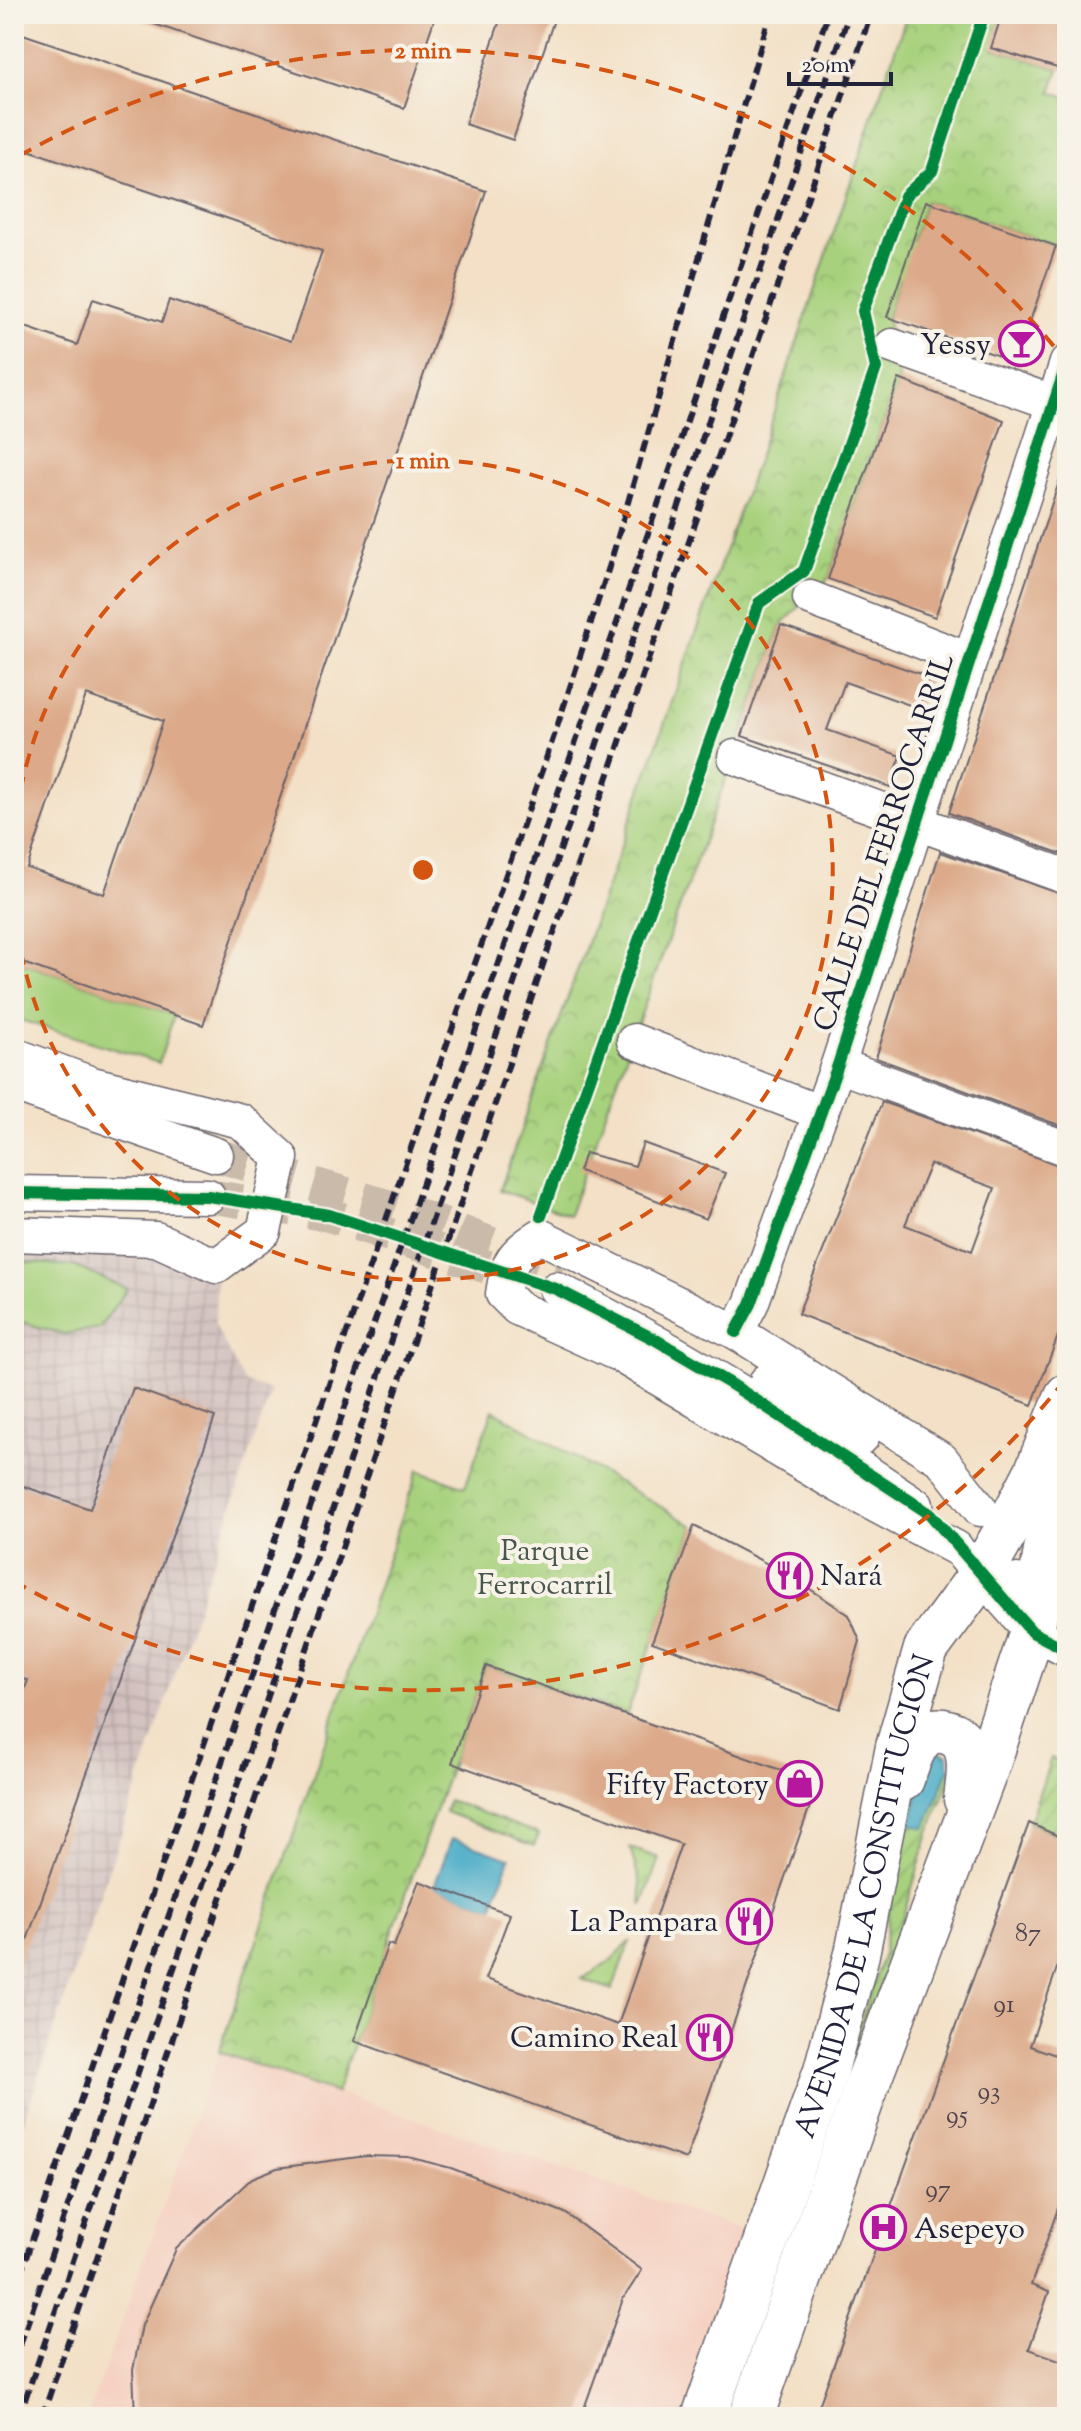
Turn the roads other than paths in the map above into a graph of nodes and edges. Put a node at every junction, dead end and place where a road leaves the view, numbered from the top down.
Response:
1 (892, 346) dead end
2 (1067, 363) edge
3 (1054, 403) junction
4 (810, 598) dead end
5 (969, 660) junction
6 (735, 757) dead end
7 (915, 823) junction
8 (1067, 877) edge
9 (634, 1041) dead end
10 (14, 1055) edge
11 (838, 1065) junction
12 (14, 1085) edge
13 (821, 1113) junction
14 (1067, 1149) edge
15 (216, 1155) tunnel mouth
16 (14, 1193) edge
17 (208, 1196) tunnel mouth
18 (14, 1234) edge
19 (736, 1332) junction
20 (1067, 1396) edge
21 (1067, 1483) edge
22 (930, 1514) junction
23 (993, 1520) junction
24 (1049, 1533) junction
25 (969, 1561) junction
26 (1054, 1592) edge
27 (1050, 1641) edge
28 (880, 1828) junction
29 (959, 1845) junction
30 (704, 2417) edge
31 (751, 2417) edge

1 - 3 street
2 - 3 street, CALLE DEL FERROCARRIL
3 - 5 street, CALLE DEL FERROCARRIL
4 - 5 street
5 - 7 street, CALLE DEL FERROCARRIL
6 - 7 street
7 - 8 street
7 - 11 street, CALLE DEL FERROCARRIL
9 - 13 street
10 - 18 street
11 - 13 street, CALLE DEL FERROCARRIL
11 - 14 street
12 - 15 street
13 - 19 street, CALLE DEL FERROCARRIL
16 - 17 street
19 - 23 street
19 - 25 street
20 - 23 main road, AVENIDA DE LA CONSTITUCIÓN
21 - 24 main road, AVENIDA DE LA CONSTITUCIÓN
22 - 23 street
22 - 23 street
22 - 25 street
23 - 24 street
23 - 25 main road, AVENIDA DE LA CONSTITUCIÓN
23 - 26 street
24 - 26 main road, AVENIDA DE LA CONSTITUCIÓN
25 - 26 street
25 - 27 street
25 - 28 main road, AVENIDA DE LA CONSTITUCIÓN
26 - 27 main road, AVENIDA DE LA CONSTITUCIÓN
27 - 29 main road, AVENIDA DE LA CONSTITUCIÓN
28 - 29 main road
28 - 30 main road, AVENIDA DE LA CONSTITUCIÓN
29 - 31 main road, AVENIDA DE LA CONSTITUCIÓN

